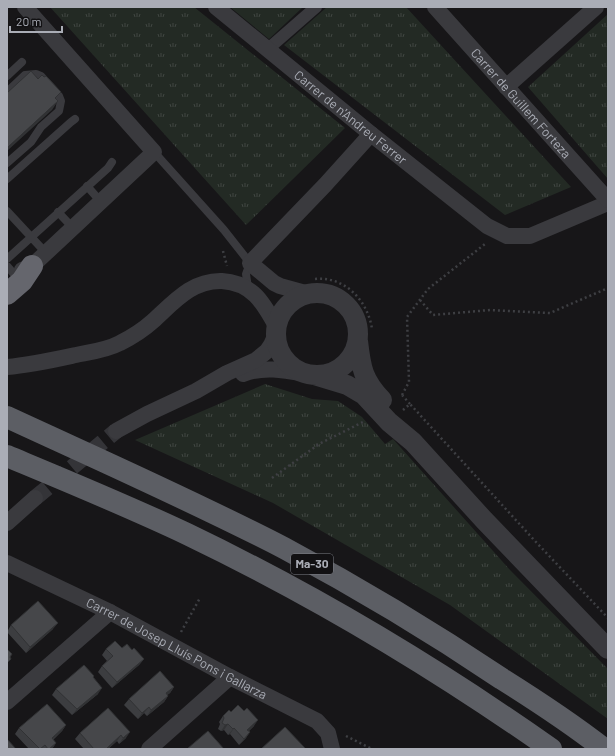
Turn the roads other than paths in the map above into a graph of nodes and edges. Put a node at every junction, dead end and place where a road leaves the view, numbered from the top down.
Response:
1 (25, 7) edge
2 (216, 7) edge
3 (316, 7) edge
4 (435, 7) edge
5 (596, 7) edge
6 (268, 49) junction
7 (22, 62) dead end
8 (7, 76) edge
9 (506, 87) junction
10 (7, 92) edge
11 (75, 119) dead end
12 (371, 134) junction
13 (154, 152) junction
14 (112, 162) dead end
15 (7, 163) edge
16 (7, 179) edge
17 (87, 186) junction
18 (608, 200) edge
19 (101, 202) junction
20 (608, 203) edge
21 (7, 211) edge
22 (58, 212) junction
23 (73, 228) junction
24 (31, 237) junction
25 (7, 259) edge
26 (250, 263) junction
27 (21, 268) edge
28 (309, 286) junction
29 (248, 289) junction
30 (7, 294) edge
31 (276, 330) junction
32 (365, 335) junction
33 (7, 367) edge
34 (310, 374) junction
35 (196, 391) junction
36 (7, 417) edge
37 (393, 419) junction
38 (116, 431) tunnel mouth
39 (7, 456) edge
40 (35, 498) tunnel mouth
41 (7, 523) edge
42 (7, 563) edge
43 (110, 612) junction
44 (608, 649) edge
45 (230, 676) junction
46 (7, 702) edge
47 (603, 747) edge
48 (149, 749) edge
49 (332, 749) edge
50 (551, 749) edge

1 - 13 street
2 - 6 street, Carrer de n'Andreu Ferrer
3 - 6 street
4 - 9 street, Carrer de Guillem Forteza
5 - 9 street
6 - 12 street, Carrer de n'Andreu Ferrer
7 - 8 lane
9 - 18 street, Carrer de Guillem Forteza
10 - 15 lane
11 - 16 lane
12 - 20 street, Carrer de n'Andreu Ferrer
12 - 26 street
13 - 19 street
13 - 26 lane
14 - 17 lane
17 - 19 lane
17 - 22 lane
19 - 23 street
21 - 24 lane
22 - 23 lane
22 - 24 lane
23 - 27 street
24 - 25 lane
24 - 27 lane
26 - 28 street
26 - 29 lane
27 - 30 highway
28 - 31 street
28 - 32 street
29 - 31 street
29 - 33 street
31 - 34 street
31 - 35 street
32 - 34 street
32 - 37 street
34 - 35 street
34 - 37 street
35 - 38 street
36 - 47 highway, Ma-30
37 - 44 street
39 - 50 highway, Ma-30
40 - 41 street
42 - 43 street, Carrer de Josep Lluís Pons i Gallarza
43 - 45 street, Carrer de Josep Lluís Pons i Gallarza
43 - 46 street
45 - 48 street
45 - 49 street, Carrer de Josep Lluís Pons i Gallarza

